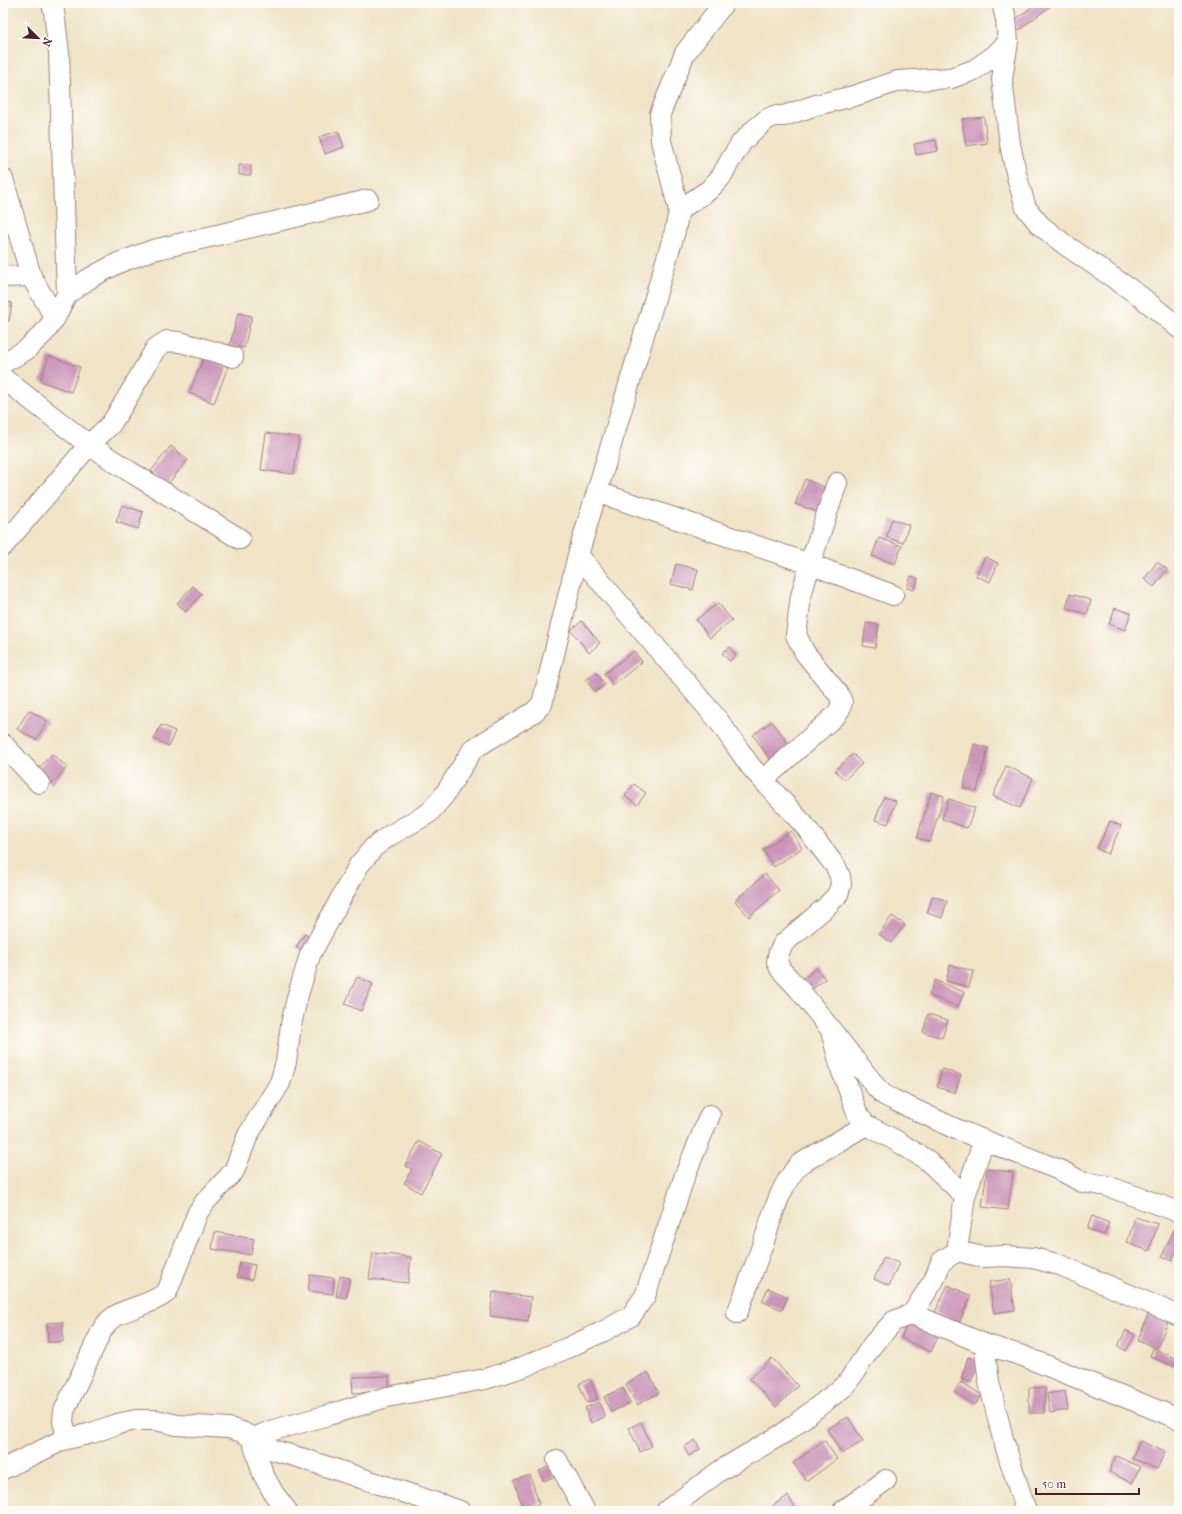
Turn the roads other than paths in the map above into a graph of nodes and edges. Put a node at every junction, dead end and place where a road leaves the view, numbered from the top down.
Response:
1 (52, 3) edge
2 (724, 3) edge
3 (1002, 3) edge
4 (1008, 42) junction
5 (3, 179) edge
6 (368, 200) dead end
7 (678, 210) junction
8 (31, 276) junction
9 (3, 277) edge
10 (67, 294) junction
11 (55, 318) junction
12 (1179, 328) edge
13 (233, 357) dead end
14 (3, 364) edge
15 (3, 378) edge
16 (89, 445) junction
17 (837, 483) dead end
18 (596, 492) junction
19 (240, 539) dead end
20 (3, 546) edge
21 (578, 554) junction
22 (810, 564) junction
23 (893, 595) dead end
24 (3, 744) edge
25 (763, 780) junction
26 (39, 783) dead end
27 (831, 1031) junction
28 (710, 1115) dead end
29 (866, 1125) junction
30 (984, 1140) junction
31 (965, 1196) junction
32 (1179, 1212) edge
33 (957, 1251) junction
34 (737, 1313) dead end
35 (912, 1314) junction
36 (1179, 1316) edge
37 (984, 1344) junction
38 (1179, 1419) edge
39 (252, 1439) junction
40 (63, 1440) junction
41 (557, 1460) dead end
42 (3, 1469) edge
43 (886, 1480) dead end
44 (669, 1510) edge
45 (287, 1511) edge
46 (460, 1511) edge
47 (585, 1511) edge
48 (843, 1511) edge
49 (1026, 1511) edge

1 - 10 street
2 - 7 street
3 - 4 street
4 - 7 street
4 - 12 street
5 - 8 street
6 - 10 street
7 - 18 street
8 - 9 street
8 - 11 street
10 - 11 street
11 - 14 street
13 - 16 street
15 - 16 street
16 - 19 street
16 - 20 street
17 - 22 street
18 - 21 street
18 - 22 street
21 - 25 street
21 - 40 street
22 - 23 street
22 - 25 street
24 - 26 street
25 - 27 street
27 - 29 street
27 - 30 street
28 - 39 street
29 - 31 street
29 - 34 street
30 - 31 street
30 - 32 street
31 - 33 street
33 - 35 street
33 - 36 street
35 - 37 street
35 - 44 street
37 - 38 street
37 - 49 street
39 - 40 street
39 - 45 street
39 - 46 street
40 - 42 street
41 - 47 street
43 - 48 street

